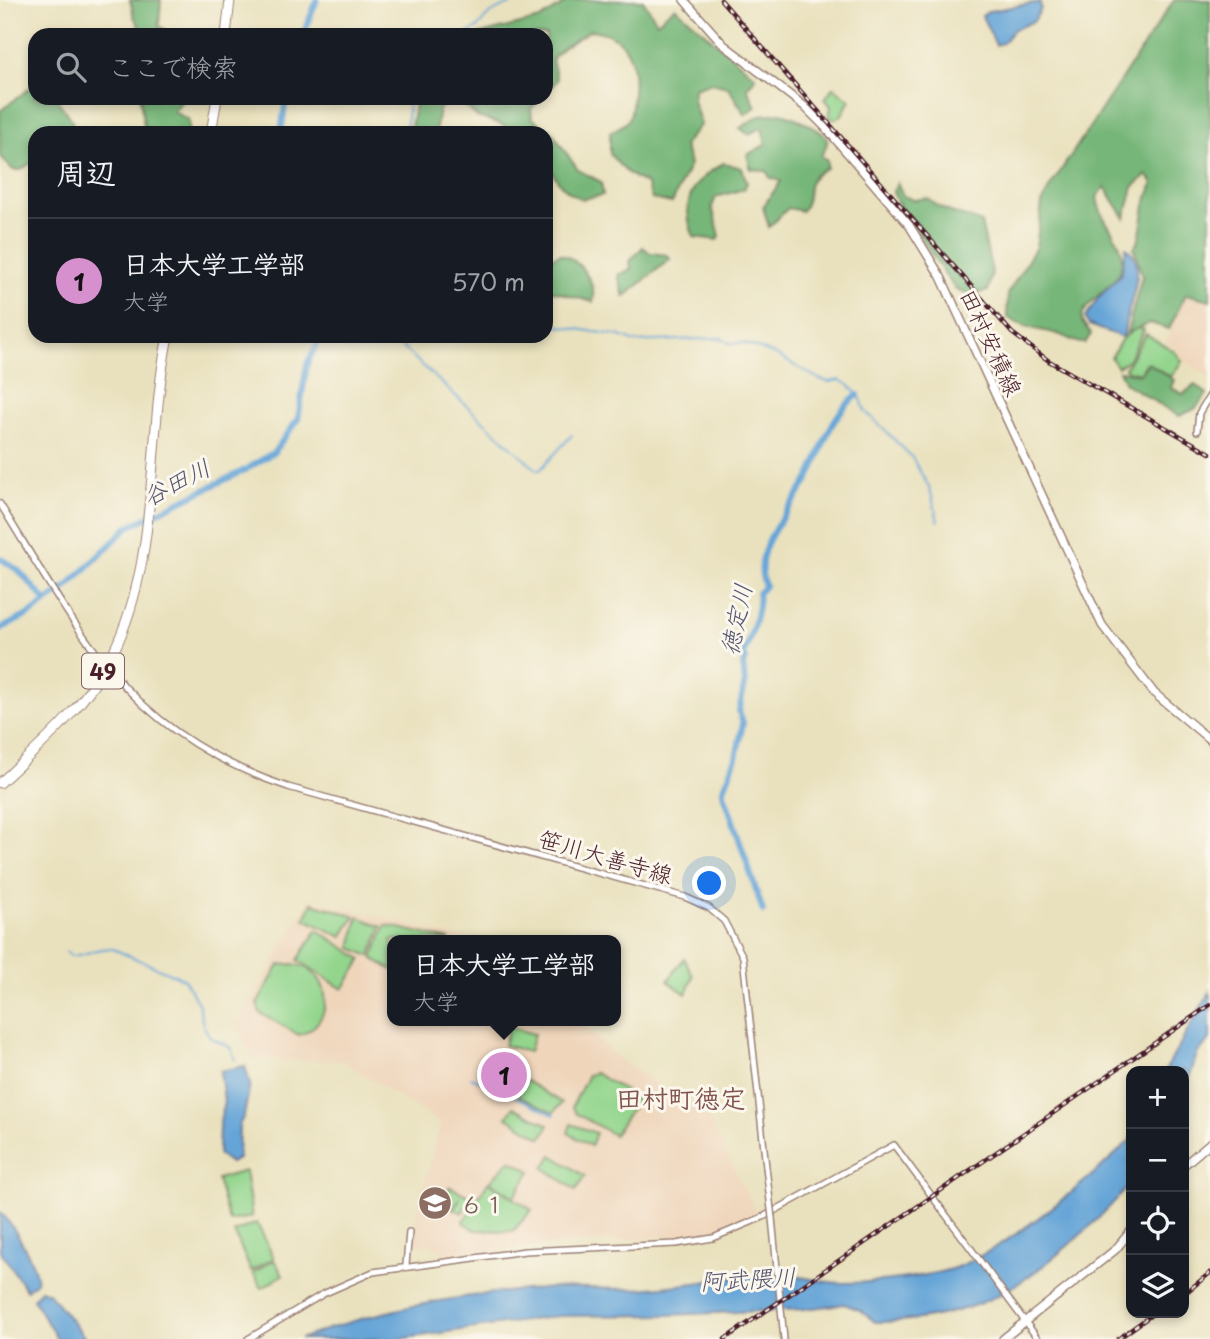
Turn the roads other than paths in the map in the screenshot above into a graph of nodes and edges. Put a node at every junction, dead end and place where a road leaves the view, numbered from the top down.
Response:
1 (230, 0) edge
2 (684, 0) edge
3 (227, 28) edge
4 (216, 105) edge
5 (212, 126) edge
6 (167, 343) edge
7 (1210, 395) edge
8 (1197, 431) dead end
9 (0, 504) edge
10 (105, 667) junction
11 (1210, 740) edge
12 (0, 783) edge
13 (1210, 1143) edge
14 (1189, 1161) edge
15 (409, 1231) dead end
16 (1126, 1237) edge
17 (406, 1265) junction
18 (1024, 1322) junction
19 (248, 1339) edge
20 (785, 1339) edge
21 (1003, 1339) edge
22 (1038, 1339) edge

1 - 3 highway
2 - 11 main road, 田村安積線
4 - 5 highway
6 - 10 highway, 49
7 - 8 street
9 - 10 street, 笹川大善寺線
10 - 12 highway, 49
10 - 20 street, 笹川大善寺線, bridge
13 - 14 main road
15 - 17 street
16 - 18 main road
17 - 18 street
17 - 19 street
18 - 21 main road
18 - 22 street

